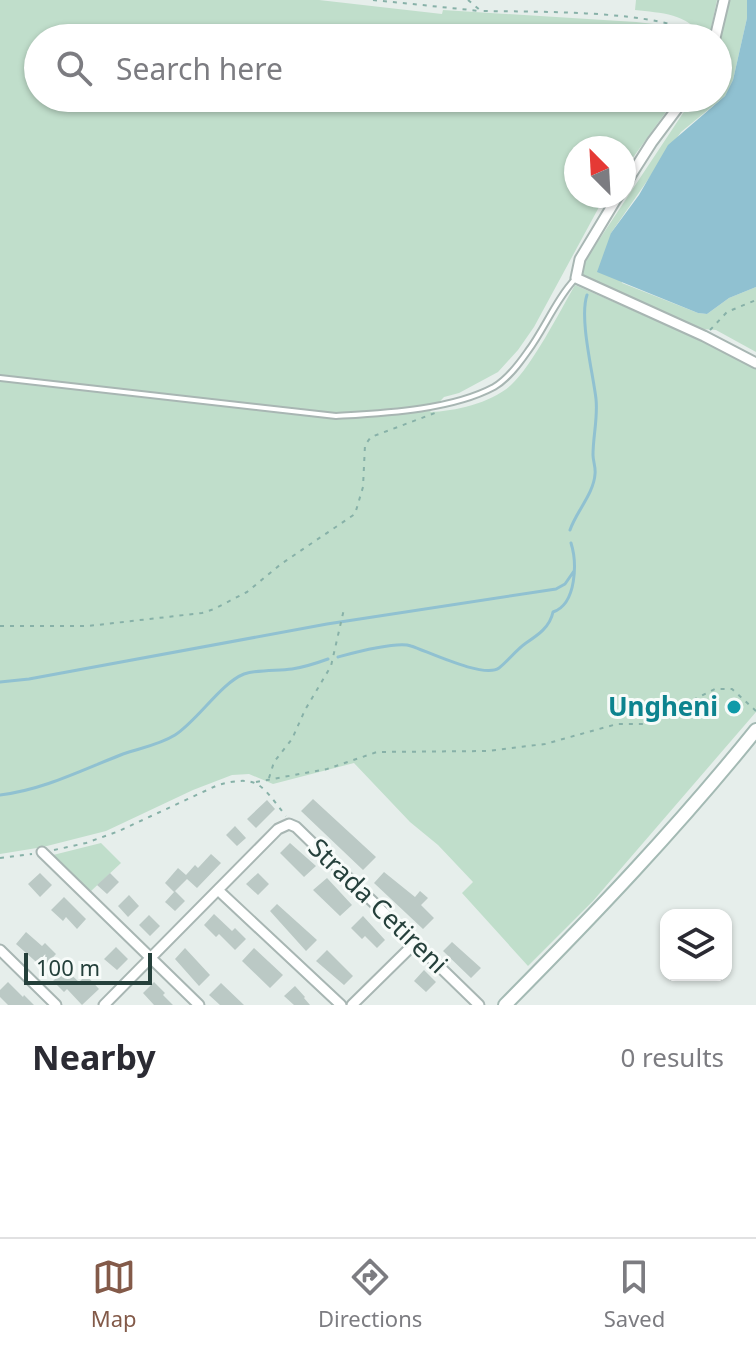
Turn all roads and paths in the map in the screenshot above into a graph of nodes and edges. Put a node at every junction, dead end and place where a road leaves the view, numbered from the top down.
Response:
1 (373, 0) edge
2 (468, 0) edge
3 (724, 0) edge
4 (481, 11) junction
5 (671, 24) edge
6 (718, 24) edge
7 (674, 112) edge
8 (636, 167) edge
9 (611, 208) edge
10 (576, 278) junction
11 (756, 300) edge
12 (704, 336) junction
13 (756, 363) edge
14 (0, 378) edge
15 (436, 413) dead end
16 (344, 609) dead end
17 (0, 626) edge
18 (756, 711) edge
19 (756, 730) edge
20 (269, 779) junction
21 (256, 782) junction
22 (289, 824) junction
23 (42, 852) junction
24 (0, 858) edge
25 (218, 890) junction
26 (415, 943) junction
27 (0, 950) edge
28 (151, 958) junction
29 (8, 959) junction
30 (0, 967) edge
31 (56, 1005) edge
32 (104, 1005) edge
33 (199, 1005) edge
34 (341, 1005) edge
35 (352, 1005) edge
36 (479, 1005) edge
37 (505, 1005) edge

1 - 4 path
2 - 4 path
3 - 6 street
4 - 5 path
7 - 8 street
9 - 10 street
10 - 12 street
10 - 14 lane
11 - 12 path
12 - 13 street
15 - 17 path
16 - 20 path
18 - 20 path
19 - 37 main road
20 - 21 path
21 - 22 path
21 - 23 path
22 - 25 street, Strada Cetireni
22 - 26 street, Strada Cetireni
23 - 24 path
23 - 28 street
25 - 28 street, Strada Cetireni
25 - 34 street
26 - 35 street
26 - 36 street, Strada Cetireni
27 - 29 street
28 - 32 street, Strada Cetireni
28 - 33 street
29 - 30 street
29 - 31 street

